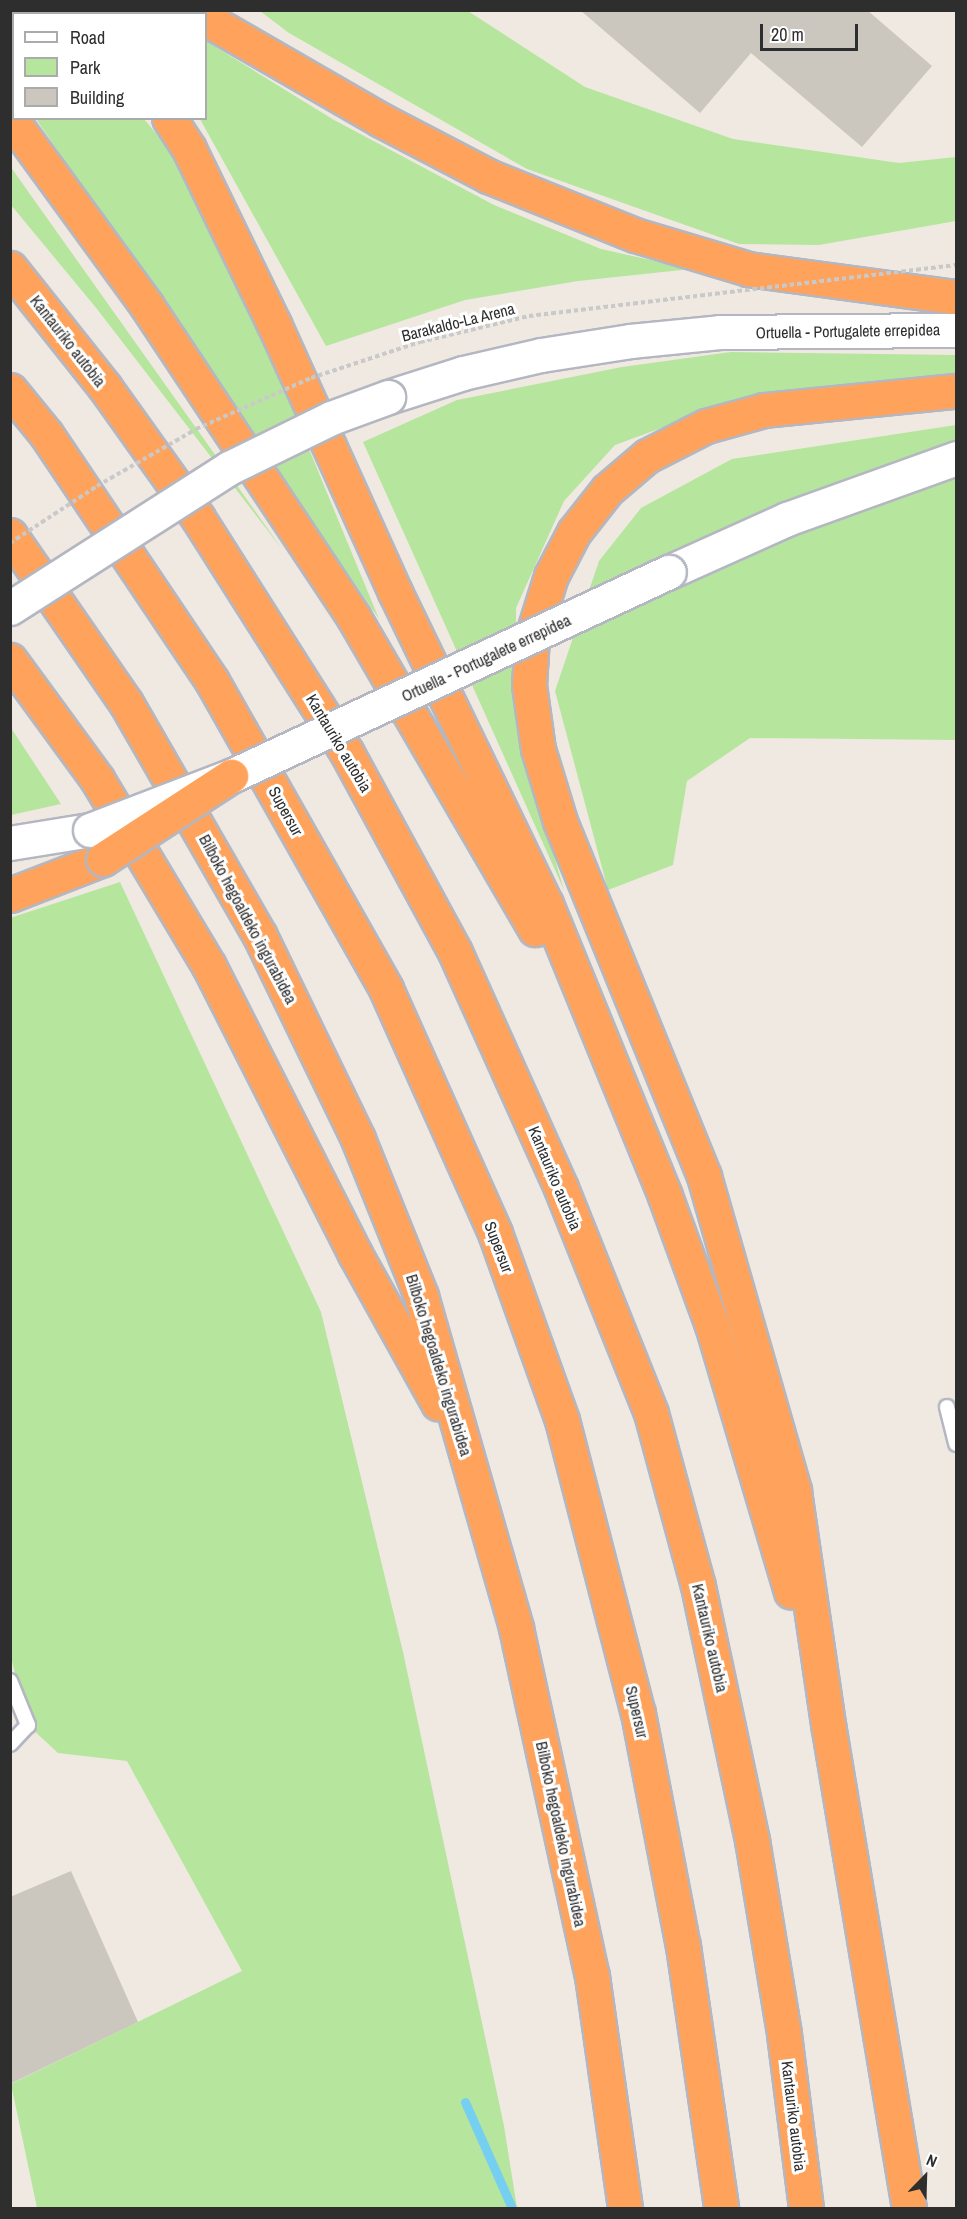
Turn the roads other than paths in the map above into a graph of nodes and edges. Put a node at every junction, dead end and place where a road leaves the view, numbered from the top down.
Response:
1 (205, 10) edge
2 (207, 20) edge
3 (246, 42) junction
4 (10, 118) edge
5 (170, 120) edge
6 (10, 268) edge
7 (957, 297) edge
8 (957, 330) edge
9 (10, 390) edge
10 (957, 391) edge
11 (957, 458) edge
12 (10, 535) edge
13 (10, 608) edge
14 (10, 660) edge
15 (231, 776) joint
16 (10, 843) edge
17 (97, 845) junction
18 (10, 895) edge
19 (617, 1081) junction
20 (947, 1407) dead end
21 (957, 1444) edge
22 (465, 1453) junction
23 (10, 1681) edge
24 (828, 1724) junction
25 (10, 1744) edge
26 (626, 2208) edge
27 (721, 2208) edge
28 (806, 2208) edge
29 (909, 2208) edge

1 - 3 highway
2 - 3 highway
3 - 7 highway
4 - 19 highway
5 - 19 highway
6 - 28 highway, Kantauriko autobia
8 - 13 street, Ortuella - Portugalete errepidea, bridge
9 - 27 highway, Supersur
10 - 24 highway
11 - 15 street, Ortuella - Portugalete errepidea, bridge
12 - 22 highway, Bilboko hegoaldeko ingurabidea
14 - 22 highway
15 - 17 highway, bridge
16 - 17 street
17 - 18 highway
19 - 24 highway
20 - 21 lane
22 - 26 highway, Bilboko hegoaldeko ingurabidea
23 - 25 lane
24 - 29 highway

